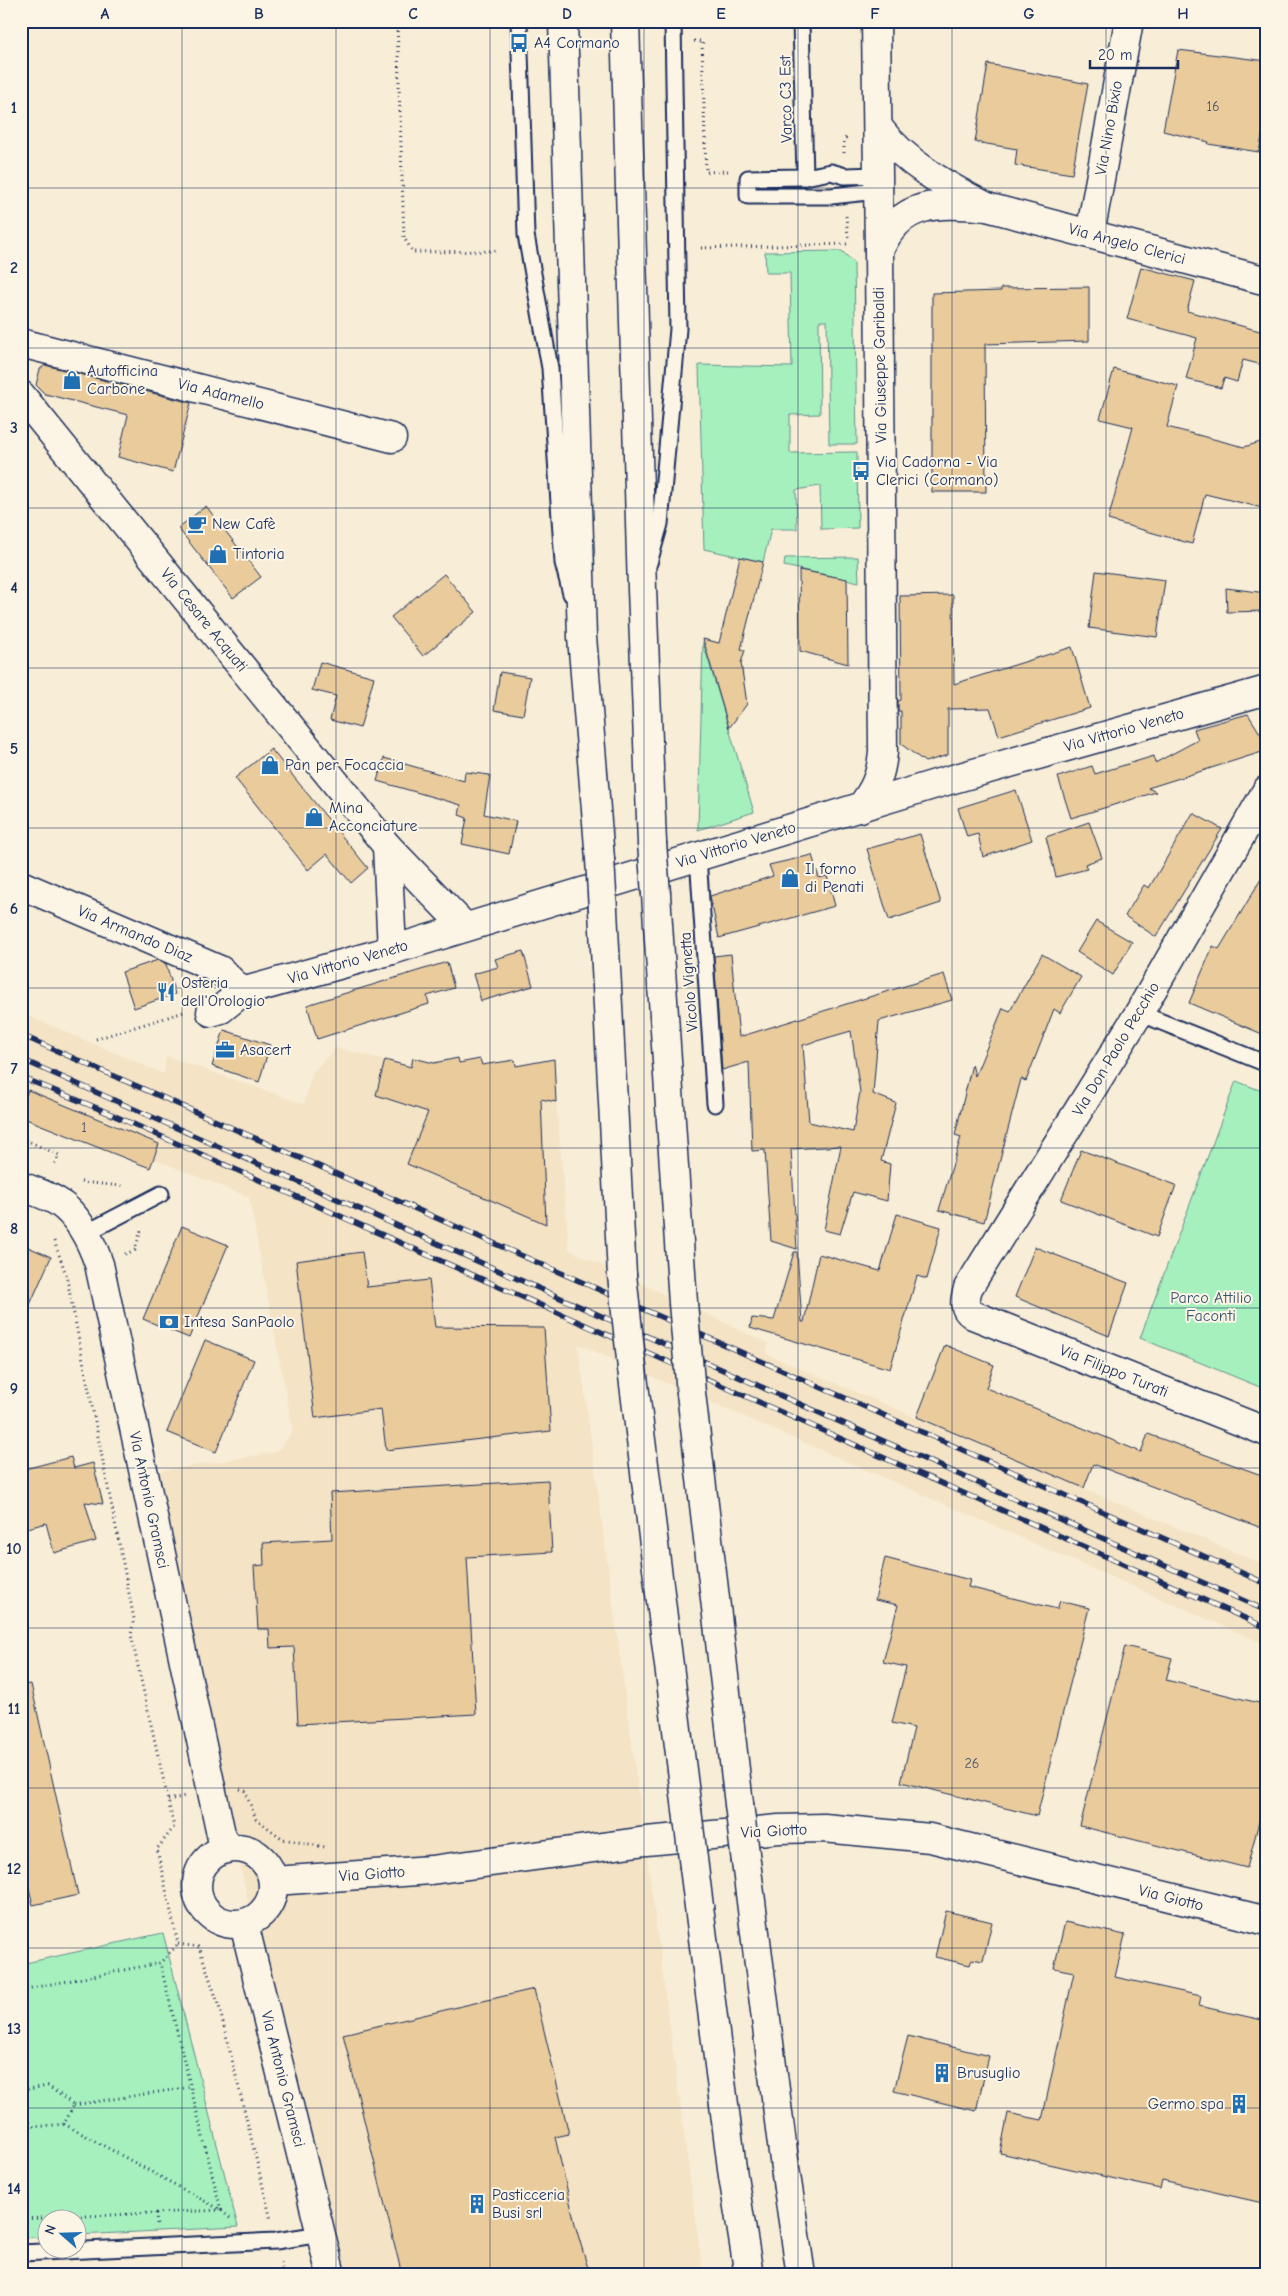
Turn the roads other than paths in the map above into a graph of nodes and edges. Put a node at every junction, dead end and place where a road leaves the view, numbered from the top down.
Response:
1 (519, 21) edge
2 (563, 21) edge
3 (625, 21) edge
4 (674, 21) edge
5 (801, 21) edge
6 (876, 21) edge
7 (1129, 21) edge
8 (878, 127) junction
9 (805, 177) junction
10 (878, 183) junction
11 (987, 207) junction
12 (1090, 234) junction
13 (879, 251) junction
14 (1267, 281) edge
15 (21, 343) edge
16 (21, 395) edge
17 (392, 438) dead end
18 (642, 589) junction
19 (582, 637) junction
20 (1267, 690) edge
21 (883, 752) junction
22 (939, 783) junction
23 (1267, 790) edge
24 (860, 808) junction
25 (387, 846) junction
26 (698, 857) junction
27 (21, 885) edge
28 (465, 927) junction
29 (392, 950) junction
30 (242, 992) junction
31 (211, 1012) dead end
32 (1139, 1012) junction
33 (1267, 1064) edge
34 (715, 1104) dead end
35 (21, 1186) edge
36 (161, 1194) dead end
37 (86, 1233) junction
38 (965, 1306) joint
39 (1267, 1432) edge
40 (224, 1848) junction
41 (274, 1881) junction
42 (1267, 1922) edge
43 (244, 1924) junction
44 (321, 2234) junction
45 (21, 2252) edge
46 (331, 2275) edge
47 (749, 2275) edge
48 (801, 2275) edge

1 - 19 lane
2 - 19 main road
3 - 18 main road
4 - 18 lane
5 - 9 lane, Varco C3 Est
6 - 8 main road, Via Giuseppe Garibaldi
7 - 12 main road, Via Nino Bixio
8 - 10 main road, Via Giuseppe Garibaldi
8 - 11 main road, Via Angelo Clerici
9 - 10 lane
9 - 10 lane
10 - 13 main road, Via Giuseppe Garibaldi
11 - 12 main road, Via Angelo Clerici
11 - 13 main road, Via Angelo Clerici
12 - 14 main road, Via Angelo Clerici
13 - 21 main road, Via Giuseppe Garibaldi
15 - 17 main road, Via Adamello
16 - 25 main road, Via Cesare Acquati
18 - 48 main road, bridge
19 - 47 main road, bridge
20 - 22 main road, Via Vittorio Veneto
21 - 22 main road
21 - 24 main road, Via Giuseppe Garibaldi
22 - 24 main road, Via Vittorio Veneto
23 - 32 main road, Via Don Paolo Pecchio
24 - 26 main road, Via Vittorio Veneto
25 - 28 main road, Via Cesare Acquati
25 - 29 main road
26 - 28 main road, Via Vittorio Veneto
26 - 34 lane, Vicolo Vignetta
27 - 30 main road, Via Armando Diaz
28 - 29 main road, Via Vittorio Veneto
29 - 30 main road, Via Vittorio Veneto
30 - 31 main road, Via Vittorio Veneto
32 - 33 lane
32 - 38 main road, Via Don Paolo Pecchio
35 - 37 main road, Via Antonio Gramsci
36 - 37 lane
37 - 40 main road, Via Antonio Gramsci
38 - 39 main road, Via Filippo Turati
40 - 41 main road
40 - 43 main road
41 - 42 main road, Via Giotto
41 - 43 main road
43 - 44 main road, Via Antonio Gramsci
44 - 45 lane
44 - 46 main road, Via Antonio Gramsci

